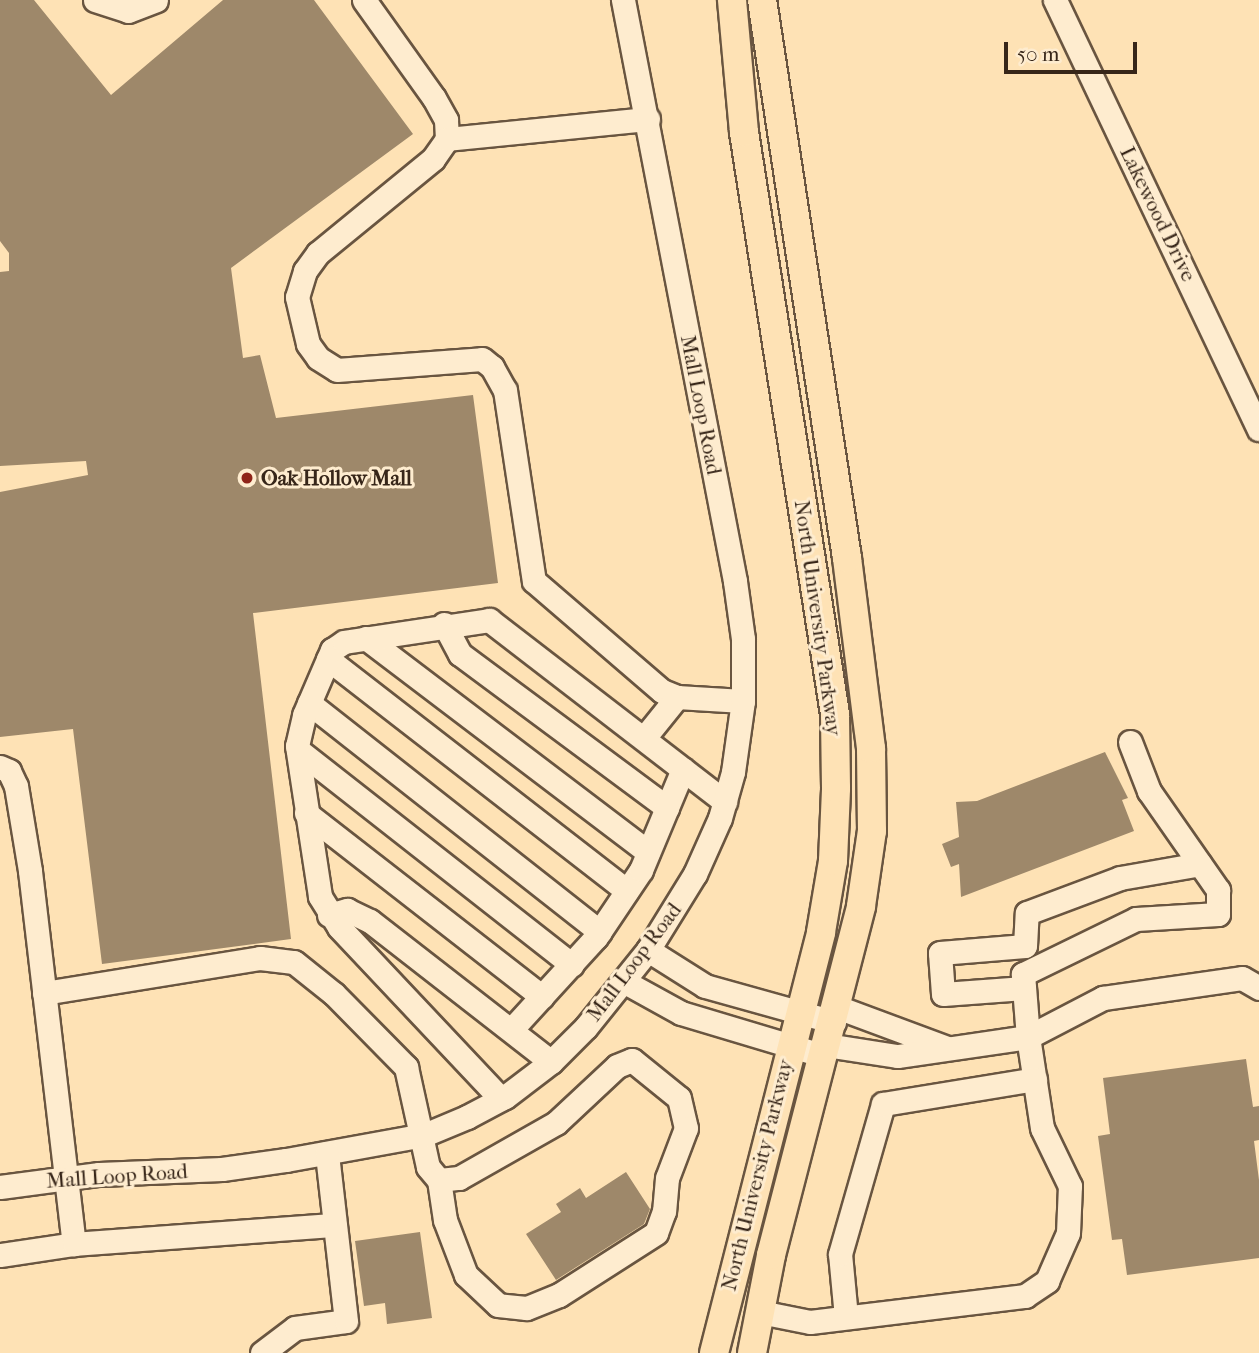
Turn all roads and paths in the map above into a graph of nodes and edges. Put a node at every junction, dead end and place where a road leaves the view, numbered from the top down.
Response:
1 (95, 0) edge
2 (156, 0) edge
3 (364, 0) edge
4 (623, 0) edge
5 (732, 0) edge
6 (762, 0) edge
7 (1055, 0) edge
8 (648, 119) junction
9 (446, 139) junction
10 (1259, 429) edge
11 (444, 624) junction
12 (366, 638) junction
13 (328, 659) junction
14 (677, 698) junction
15 (743, 701) junction
16 (309, 703) junction
17 (644, 738) junction
18 (1130, 742) dead end
19 (298, 750) junction
20 (0, 767) edge
21 (683, 769) junction
22 (725, 802) junction
23 (667, 808) junction
24 (306, 813) junction
25 (648, 852) junction
26 (1200, 864) junction
27 (626, 891) junction
28 (328, 915) junction
29 (600, 932) junction
30 (1025, 946) junction
31 (648, 950) junction
32 (572, 965) junction
33 (623, 981) junction
34 (1024, 981) junction
35 (1259, 988) edge
36 (44, 993) junction
37 (542, 998) junction
38 (800, 1012) junction
39 (511, 1030) junction
40 (831, 1033) junction
41 (1028, 1037) junction
42 (790, 1046) junction
43 (950, 1049) junction
44 (551, 1062) junction
45 (1035, 1079) junction
46 (501, 1099) junction
47 (424, 1135) junction
48 (327, 1153) junction
49 (65, 1178) junction
50 (439, 1180) junction
51 (0, 1187) edge
52 (334, 1225) junction
53 (74, 1244) junction
54 (0, 1255) edge
55 (760, 1312) junction
56 (846, 1317) junction
57 (262, 1353) edge
58 (714, 1353) edge
59 (752, 1353) edge

1 - 2 street
3 - 9 street
4 - 8 street, Mall Loop Road
5 - 38 main road, North University Parkway
6 - 40 main road, North University Parkway
7 - 10 street, Lakewood Drive
8 - 9 street
8 - 15 street, Mall Loop Road
9 - 14 street
11 - 12 street
11 - 17 street
11 - 23 street
12 - 13 street
12 - 25 street
13 - 16 street
13 - 27 street
14 - 15 street
14 - 17 street
15 - 22 street, Mall Loop Road
16 - 19 street
16 - 29 street
17 - 21 street
18 - 26 street
19 - 24 street
19 - 32 street
20 - 36 street
21 - 22 street
21 - 23 street
22 - 31 street, Mall Loop Road
23 - 25 street
24 - 28 street
24 - 37 street
25 - 27 street
26 - 30 street
26 - 34 street
27 - 29 street
28 - 39 street
28 - 46 street
29 - 32 street
30 - 34 street
30 - 34 street
31 - 33 street, Mall Loop Road
31 - 38 street
32 - 37 street
33 - 42 street
33 - 44 street, Mall Loop Road
34 - 41 street
35 - 41 street
36 - 47 street
36 - 49 street
37 - 39 street
38 - 40 street
38 - 42 main road, North University Parkway
39 - 44 street
40 - 42 street
40 - 43 street
40 - 43 street
40 - 55 main road, North University Parkway
41 - 43 street
41 - 45 street
42 - 58 main road, North University Parkway
44 - 46 street, Mall Loop Road
45 - 56 street
45 - 56 street
46 - 47 street, Mall Loop Road
47 - 48 street, Mall Loop Road
47 - 50 street
48 - 49 street, Mall Loop Road
48 - 52 street
49 - 51 street, Mall Loop Road
49 - 53 street
50 - 50 street
52 - 53 street
52 - 57 street
53 - 54 street
55 - 56 street
55 - 59 main road, North University Parkway

